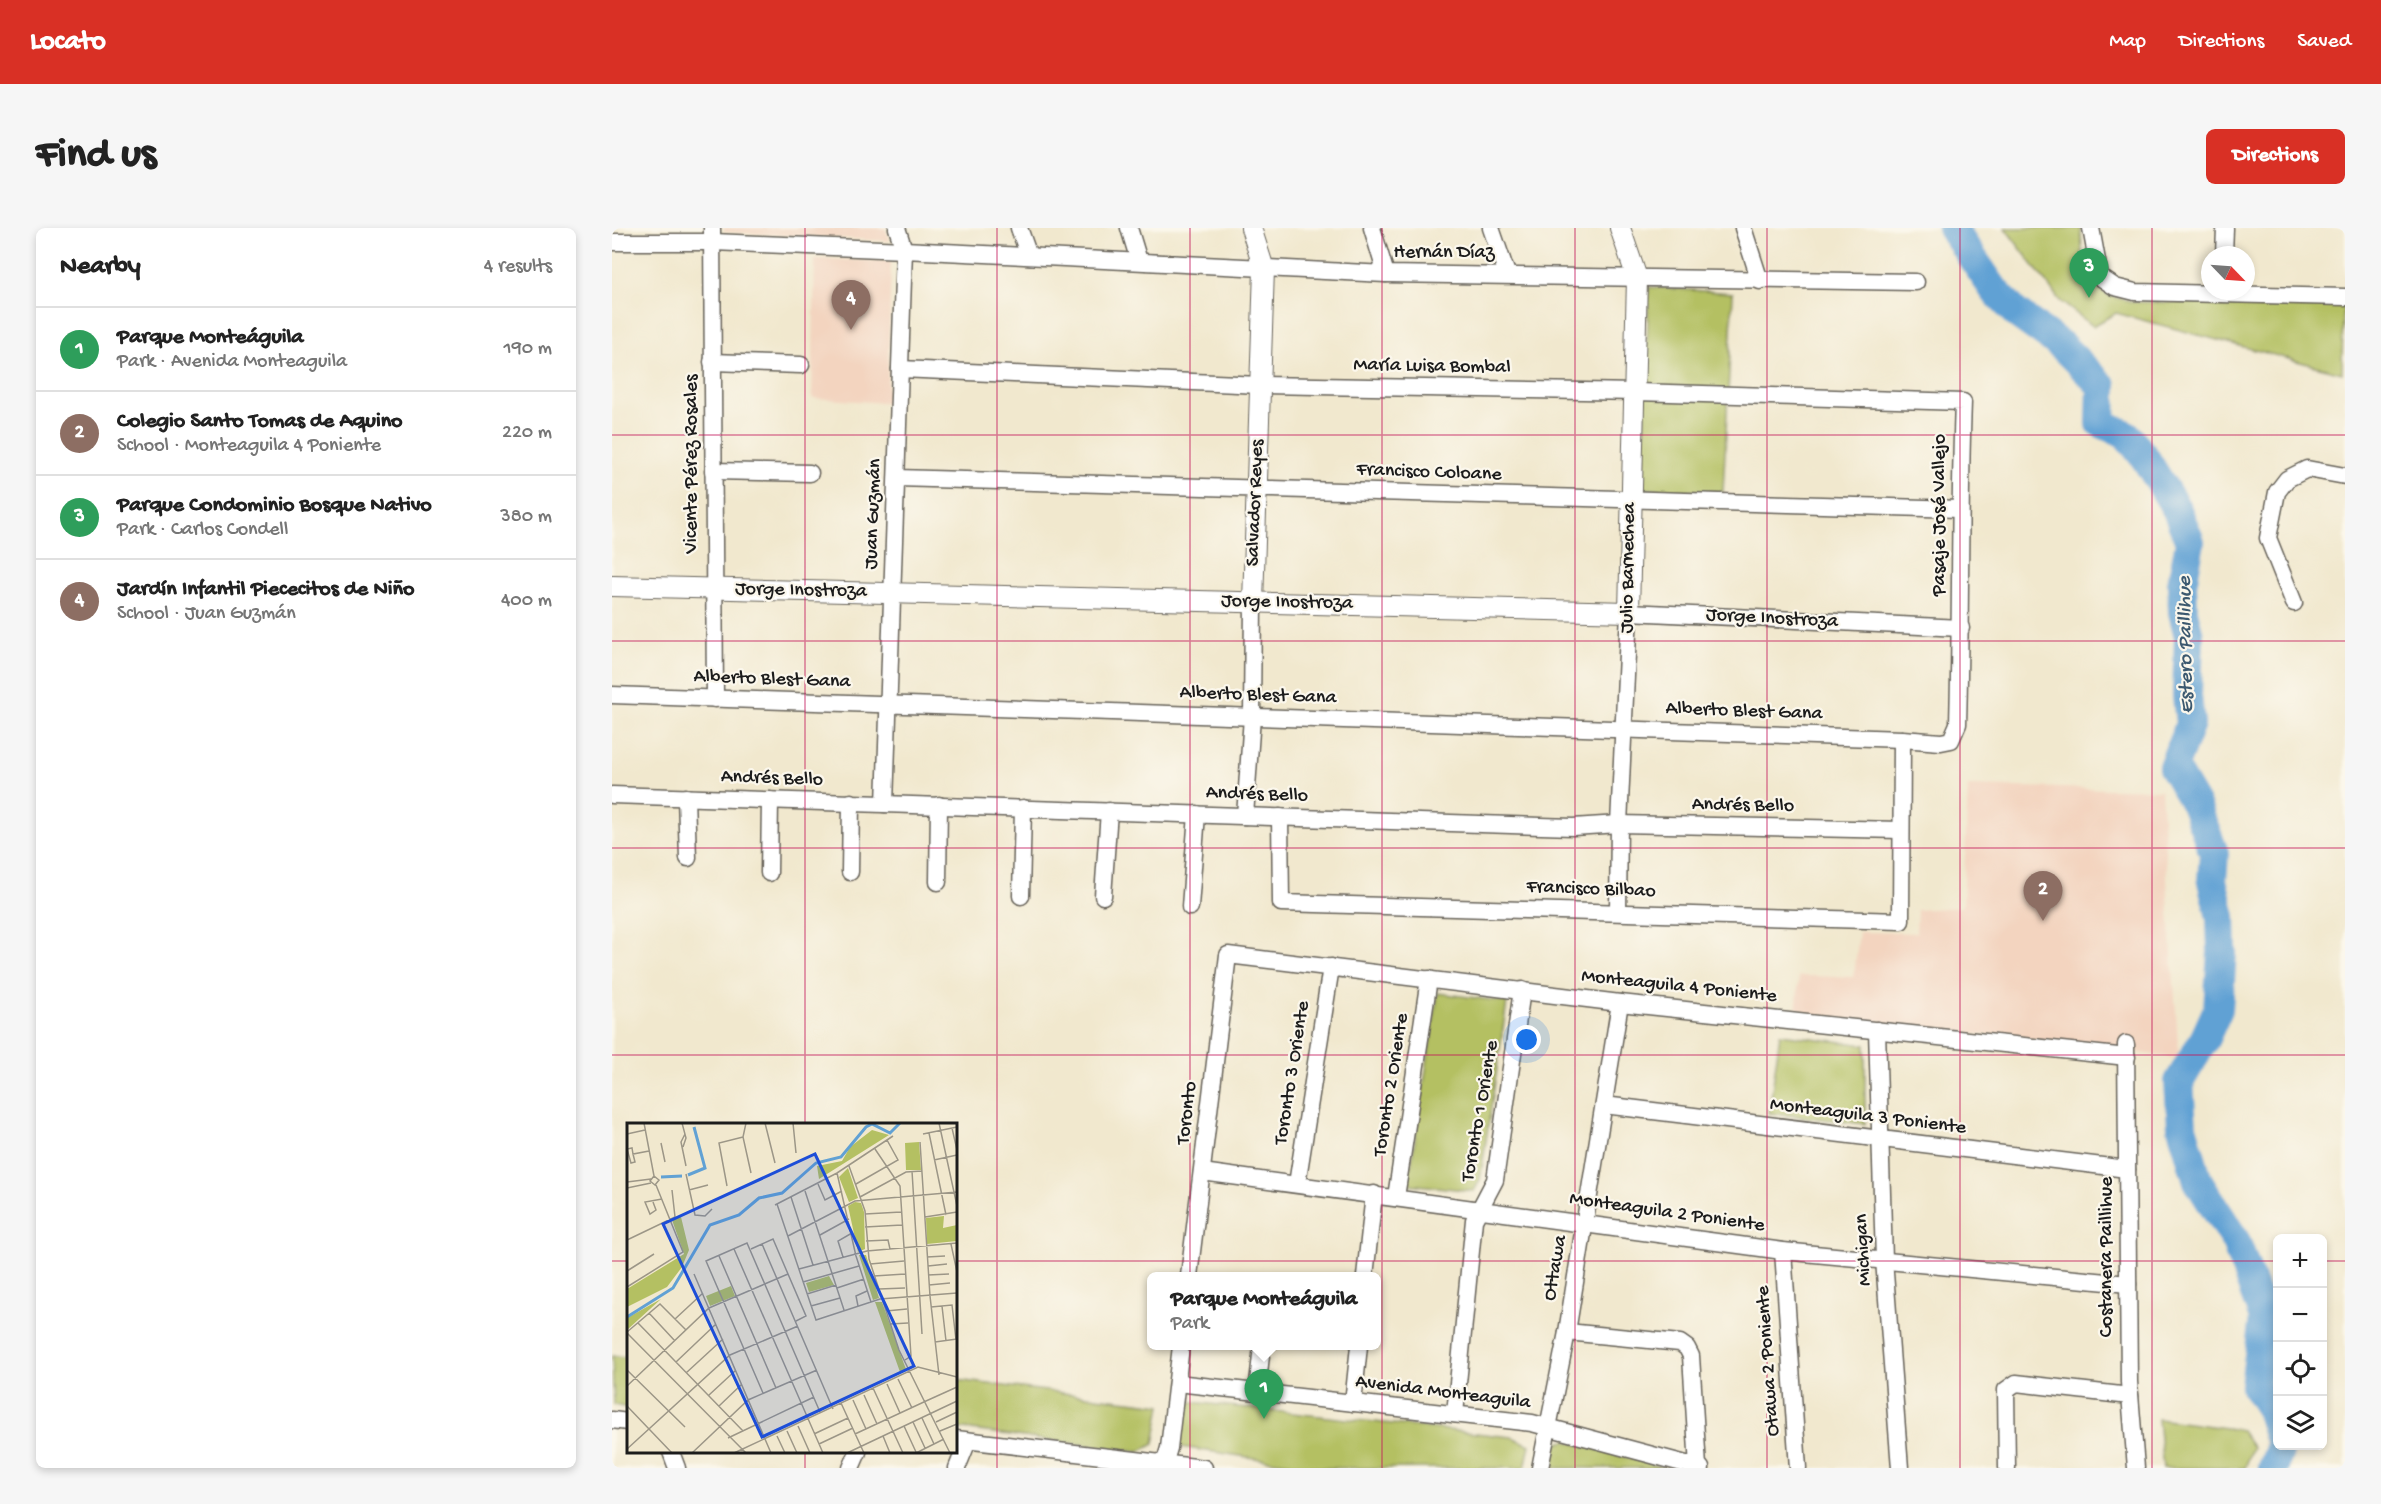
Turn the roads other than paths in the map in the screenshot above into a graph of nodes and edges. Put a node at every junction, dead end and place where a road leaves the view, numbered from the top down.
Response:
1 (897, 228) edge
2 (1019, 228) edge
3 (1129, 228) edge
4 (1251, 228) edge
5 (1372, 228) edge
6 (1491, 228) edge
7 (1620, 228) edge
8 (1743, 228) edge
9 (2091, 228) edge
10 (2225, 228) edge
11 (712, 235) edge
12 (612, 242) edge
13 (2224, 246) edge
14 (904, 250) junction
15 (1029, 256) junction
16 (1139, 261) junction
17 (1264, 269) junction
18 (1386, 274) junction
19 (1507, 274) junction
20 (1636, 278) junction
21 (1760, 281) junction
22 (1916, 282) dead end
23 (2201, 292) edge
24 (2255, 293) edge
25 (2345, 297) edge
26 (712, 362) junction
27 (801, 364) dead end
28 (900, 369) junction
29 (1260, 385) junction
30 (1636, 392) junction
31 (1963, 402) joint
32 (713, 471) junction
33 (810, 473) dead end
34 (2345, 476) edge
35 (897, 478) junction
36 (1255, 489) junction
37 (1630, 499) junction
38 (1959, 509) junction
39 (612, 586) edge
40 (714, 588) junction
41 (893, 593) junction
42 (1253, 602) junction
43 (2294, 603) dead end
44 (1629, 612) junction
45 (1961, 628) junction
46 (612, 695) edge
47 (715, 699) junction
48 (889, 705) junction
49 (1252, 717) junction
50 (1625, 729) junction
51 (1902, 739) junction
52 (612, 795) edge
53 (686, 797) junction
54 (770, 800) junction
55 (851, 802) junction
56 (885, 804) junction
57 (939, 806) junction
58 (1023, 808) junction
59 (1109, 811) junction
60 (1197, 814) junction
61 (1245, 816) junction
62 (1280, 817) junction
63 (1618, 824) junction
64 (1901, 830) junction
65 (688, 858) dead end
66 (850, 872) dead end
67 (769, 873) dead end
68 (938, 882) dead end
69 (1021, 896) dead end
70 (1103, 896) dead end
71 (1190, 907) dead end
72 (1618, 911) junction
73 (1228, 955) joint
74 (1330, 967) junction
75 (1429, 979) junction
76 (1522, 990) junction
77 (1620, 1003) junction
78 (1877, 1030) junction
79 (2127, 1051) joint
80 (1604, 1105) junction
81 (1881, 1139) junction
82 (2127, 1169) junction
83 (1202, 1172) junction
84 (1298, 1184) junction
85 (1374, 1194) junction
86 (1396, 1197) junction
87 (1479, 1208) junction
88 (1586, 1222) junction
89 (1783, 1251) junction
90 (1884, 1260) junction
91 (1190, 1272) edge
92 (1365, 1272) edge
93 (2128, 1284) junction
94 (1567, 1332) junction
95 (1181, 1350) edge
96 (1262, 1350) edge
97 (1359, 1350) edge
98 (1177, 1383) junction
99 (1257, 1392) junction
100 (2130, 1396) junction
101 (1353, 1403) junction
102 (1455, 1414) junction
103 (612, 1420) edge
104 (627, 1422) edge
105 (1550, 1428) junction
106 (962, 1440) edge
107 (671, 1453) edge
108 (858, 1453) edge
109 (1066, 1460) edge
110 (1164, 1465) edge
111 (677, 1468) edge
112 (851, 1468) edge
113 (957, 1468) edge
114 (1204, 1468) edge
115 (1540, 1468) edge
116 (1699, 1468) edge
117 (1798, 1468) edge
118 (1900, 1468) edge
119 (2007, 1468) edge
120 (2136, 1468) edge

1 - 14 street, Juan Guzmán
2 - 15 street
3 - 16 street
4 - 17 street, Salvador Reyes
5 - 18 street
6 - 19 street
7 - 20 street, Julio Barnechea
8 - 21 street
9 - 23 street
10 - 13 street
11 - 12 street, Hernán Díaz
11 - 14 street, Hernán Díaz
11 - 26 street, Vicente Pérez Rosales
14 - 15 street, Hernán Díaz
14 - 28 street, Juan Guzmán
15 - 16 street, Hernán Díaz
16 - 17 street, Hernán Díaz
17 - 18 street, Hernán Díaz
17 - 29 street, Salvador Reyes
18 - 19 street, Hernán Díaz
19 - 20 street, Hernán Díaz
20 - 21 street, Hernán Díaz
20 - 30 street, Julio Barnechea
21 - 22 street, Hernán Díaz
24 - 25 street
26 - 27 street
26 - 32 street, Vicente Pérez Rosales
28 - 29 street, María Luisa Bombal
28 - 35 street, Juan Guzmán
29 - 30 street, María Luisa Bombal
29 - 36 street, Salvador Reyes
30 - 31 street, María Luisa Bombal
30 - 37 street, Julio Barnechea
31 - 38 street, Pasaje José Vallejo
32 - 33 street
32 - 40 street, Vicente Pérez Rosales
34 - 43 street
35 - 36 street, Francisco Coloane
35 - 41 street, Juan Guzmán
36 - 37 street, Francisco Coloane
36 - 42 street, Salvador Reyes
37 - 38 street, Francisco Coloane
37 - 44 street, Julio Barnechea
38 - 45 street, Pasaje José Vallejo
39 - 40 street, Jorge Inostroza
40 - 41 street, Jorge Inostroza
40 - 47 street, Vicente Pérez Rosales
41 - 42 street, Jorge Inostroza
41 - 48 street, Juan Guzmán
42 - 44 street, Jorge Inostroza
42 - 49 street, Salvador Reyes
44 - 45 street, Jorge Inostroza
44 - 50 street, Julio Barnechea
45 - 51 street, Pasaje José Vallejo
46 - 47 street, Alberto Blest Gana
47 - 48 street, Alberto Blest Gana
48 - 49 street, Alberto Blest Gana
48 - 56 street, Juan Guzmán
49 - 50 street, Alberto Blest Gana
49 - 61 street, Salvador Reyes
50 - 51 street, Alberto Blest Gana
50 - 63 street, Julio Barnechea
51 - 64 street
52 - 53 street, Andrés Bello
53 - 54 street, Andrés Bello
53 - 65 street
54 - 55 street, Andrés Bello
54 - 67 street
55 - 56 street, Andrés Bello
55 - 66 street
56 - 57 street, Andrés Bello
57 - 58 street, Andrés Bello
57 - 68 street
58 - 59 street, Andrés Bello
58 - 69 street
59 - 60 street, Andrés Bello
59 - 70 street
60 - 61 street, Andrés Bello
60 - 71 street
61 - 62 street, Andrés Bello
62 - 63 street, Andrés Bello
62 - 72 street, Francisco Bilbao
63 - 64 street, Andrés Bello
63 - 72 street, Julio Barnechea
64 - 72 street, Francisco Bilbao
73 - 74 street, Monteaguila 4 Poniente
73 - 83 street, Toronto
74 - 75 street, Monteaguila 4 Poniente
74 - 84 street, Toronto 3 Oriente
75 - 76 street, Monteaguila 4 Poniente
75 - 86 street, Toronto 2 Oriente
76 - 77 street, Monteaguila 4 Poniente
76 - 87 street, Toronto 1 Oriente
77 - 78 street, Monteaguila 4 Poniente
77 - 80 street, Ottawa
78 - 79 street, Monteaguila 4 Poniente
78 - 81 street, Michigan
79 - 82 street, Costanera Paillihue
80 - 81 street, Monteaguila 3 Poniente
80 - 88 street, Ottawa
81 - 82 street, Monteaguila 3 Poniente
81 - 90 street, Michigan
82 - 93 street, Costanera Paillihue
83 - 84 street, Monteaguila 2 Poniente
83 - 91 street, Toronto
84 - 85 street, Monteaguila 2 Poniente
85 - 86 street, Monteaguila 2 Poniente
85 - 92 street
86 - 87 street, Monteaguila 2 Poniente
87 - 88 street, Monteaguila 2 Poniente
87 - 102 street, Toronto 1 Oriente
88 - 89 street, Monteaguila 2 Poniente
88 - 94 street, Ottawa
89 - 90 street, Monteaguila 2 Poniente
89 - 117 street, Otawa 2 Poniente
90 - 93 street, Monteaguila 2 Poniente
90 - 118 street, Michigan
93 - 100 street, Costanera Paillihue
94 - 105 street, Ottawa
94 - 116 street
95 - 98 street
96 - 99 street
97 - 101 street
98 - 99 street, Avenida Monteaguila
98 - 110 street
99 - 101 street, Avenida Monteaguila
100 - 119 street
100 - 120 street, Costanera Paillihue
101 - 102 street, Avenida Monteaguila
102 - 105 street, Avenida Monteaguila
103 - 104 street
105 - 115 street, Ottawa
105 - 116 street, Avenida Monteaguila
106 - 109 street
106 - 113 street
107 - 111 street
108 - 112 street
109 - 110 street
110 - 114 street

